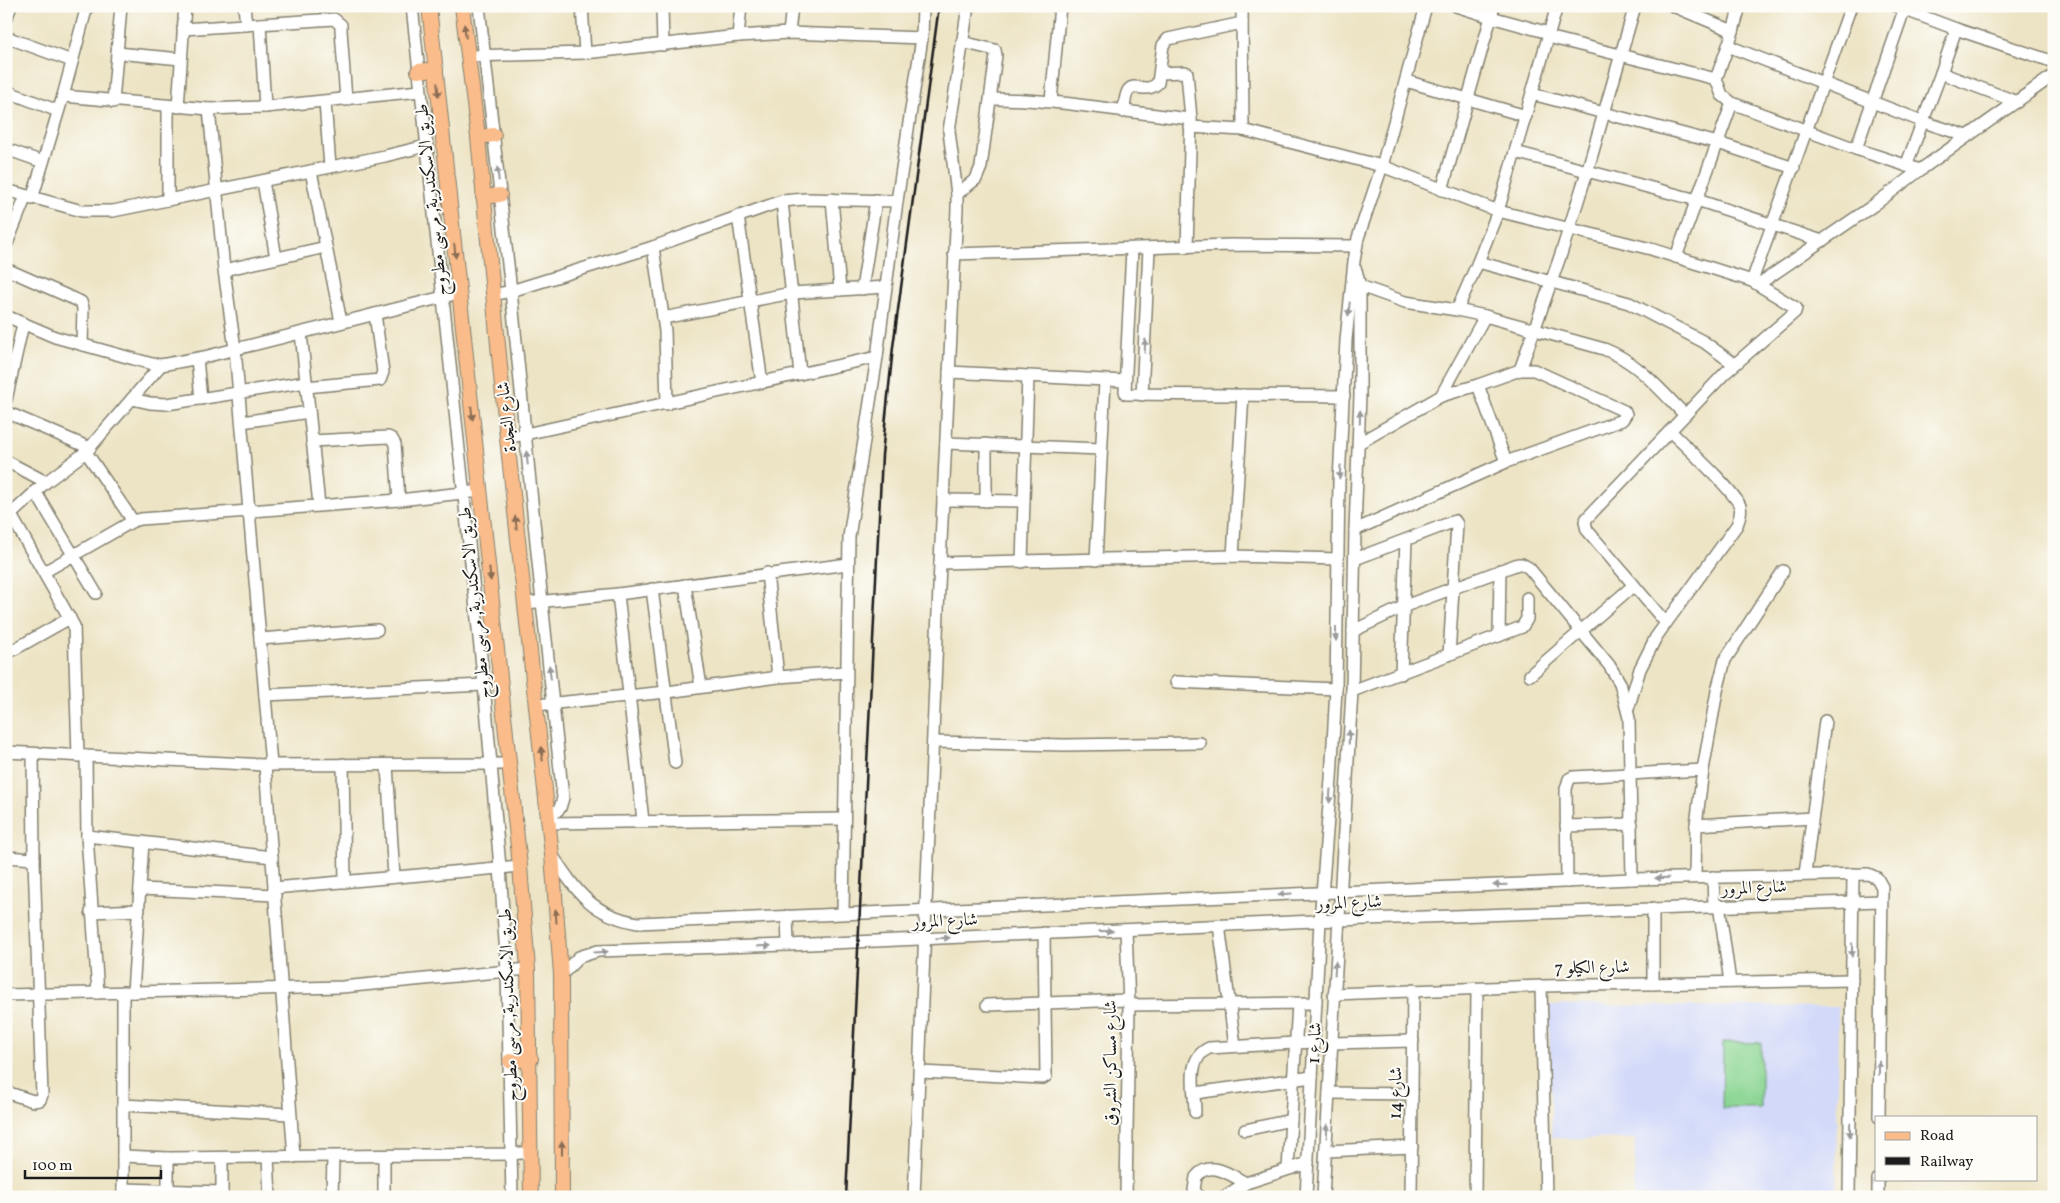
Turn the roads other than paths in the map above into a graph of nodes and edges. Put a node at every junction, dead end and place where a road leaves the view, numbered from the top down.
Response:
1 (11, 6) edge
2 (121, 6) edge
3 (184, 6) edge
4 (244, 6) edge
5 (412, 6) edge
6 (429, 6) edge
7 (462, 6) edge
8 (479, 6) edge
9 (582, 6) edge
10 (662, 6) edge
11 (741, 6) edge
12 (792, 6) edge
13 (923, 6) edge
14 (968, 6) edge
15 (1060, 6) edge
16 (1242, 6) edge
17 (1426, 6) edge
18 (1456, 6) edge
19 (1557, 6) edge
20 (1635, 6) edge
21 (1673, 6) edge
22 (1740, 6) edge
23 (1851, 6) edge
24 (85, 7) edge
25 (1900, 8) edge
26 (1493, 11) edge
27 (6, 19) edge
28 (1242, 23) junction
29 (260, 24) junction
30 (246, 25) junction
31 (183, 29) junction
32 (1956, 29) junction
33 (1733, 31) junction
34 (789, 33) junction
35 (1549, 35) junction
36 (738, 36) junction
37 (6, 37) edge
38 (922, 38) junction
39 (962, 42) junction
40 (663, 45) junction
41 (1728, 46) junction
42 (585, 52) junction
43 (117, 53) junction
44 (1622, 55) junction
45 (468, 56) junction
46 (485, 56) junction
47 (181, 59) junction
48 (72, 61) junction
49 (2054, 62) edge
50 (436, 69) junction
51 (418, 71) junction
52 (1160, 73) junction
53 (1941, 73) junction
54 (2054, 75) edge
55 (1716, 79) junction
56 (1406, 81) junction
57 (1825, 82) junction
58 (6, 91) edge
59 (420, 91) junction
60 (1532, 94) junction
61 (63, 96) junction
62 (991, 99) junction
63 (1468, 99) junction
64 (346, 100) junction
65 (1051, 101) junction
66 (113, 102) junction
67 (325, 102) junction
68 (1872, 102) junction
69 (2017, 102) junction
70 (1732, 103) junction
71 (173, 107) junction
72 (265, 107) junction
73 (209, 110) junction
74 (58, 111) junction
75 (1124, 112) junction
76 (1605, 113) junction
77 (1526, 116) junction
78 (1924, 122) junction
79 (1190, 123) junction
80 (1243, 130) junction
81 (1807, 132) junction
82 (494, 135) junction
83 (1968, 136) junction
84 (478, 137) junction
85 (1718, 143) junction
86 (426, 146) junction
87 (6, 149) edge
88 (1856, 149) junction
89 (1515, 152) junction
90 (43, 162) junction
91 (1382, 166) junction
92 (1906, 166) junction
93 (330, 167) junction
94 (1794, 168) junction
95 (1920, 170) junction
96 (311, 171) junction
97 (1587, 172) junction
98 (263, 181) junction
99 (6, 190) edge
100 (1442, 190) junction
101 (216, 191) junction
102 (957, 194) junction
103 (500, 195) junction
104 (29, 197) junction
105 (484, 197) junction
106 (832, 199) junction
107 (168, 200) junction
108 (876, 200) junction
109 (1698, 200) junction
110 (782, 201) junction
111 (897, 201) junction
112 (1498, 212) junction
113 (738, 216) junction
114 (1773, 226) junction
115 (1569, 229) junction
116 (1822, 241) junction
117 (6, 246) edge
118 (653, 246) junction
119 (1356, 246) junction
120 (326, 247) junction
121 (1187, 247) junction
122 (1132, 249) junction
123 (1150, 249) junction
124 (954, 254) junction
125 (1676, 257) junction
126 (276, 258) junction
127 (1354, 261) junction
128 (1478, 262) junction
129 (6, 269) edge
130 (224, 270) junction
131 (1551, 281) junction
132 (1756, 283) junction
133 (1360, 286) junction
134 (886, 287) junction
135 (862, 288) junction
136 (840, 290) junction
137 (511, 291) junction
138 (459, 293) junction
139 (792, 293) junction
140 (493, 295) junction
141 (442, 298) junction
142 (750, 300) junction
143 (1457, 310) junction
144 (375, 314) junction
145 (6, 316) edge
146 (1485, 316) junction
147 (663, 318) junction
148 (341, 322) junction
149 (23, 324) junction
150 (1534, 329) junction
151 (301, 332) junction
152 (82, 345) junction
153 (236, 349) junction
154 (877, 358) junction
155 (196, 359) junction
156 (1734, 364) junction
157 (162, 365) junction
158 (1520, 370) junction
159 (949, 372) junction
160 (800, 374) junction
161 (1028, 376) junction
162 (1105, 380) junction
163 (1125, 381) junction
164 (762, 383) junction
165 (306, 384) junction
166 (1478, 385) junction
167 (239, 394) junction
168 (1142, 395) junction
169 (1243, 395) junction
170 (1344, 396) junction
171 (1441, 396) junction
172 (201, 399) junction
173 (6, 400) edge
174 (132, 400) junction
175 (667, 404) junction
176 (6, 412) edge
177 (309, 412) junction
178 (1685, 415) junction
179 (242, 422) junction
180 (1670, 431) junction
181 (525, 434) junction
182 (507, 438) junction
183 (312, 441) junction
184 (946, 443) junction
185 (1359, 443) junction
186 (986, 444) junction
187 (1026, 446) junction
188 (1102, 449) junction
189 (88, 450) junction
190 (6, 461) edge
191 (1506, 462) junction
192 (46, 482) junction
193 (35, 491) junction
194 (481, 491) junction
195 (463, 493) junction
196 (399, 500) junction
197 (943, 500) junction
198 (986, 500) junction
199 (1024, 501) junction
200 (318, 505) junction
201 (249, 510) junction
202 (8, 517) edge
203 (134, 521) junction
204 (1355, 530) junction
205 (1406, 540) junction
206 (74, 554) junction
207 (1233, 556) junction
208 (1355, 559) junction
209 (1096, 560) junction
210 (1338, 560) junction
211 (1022, 562) junction
212 (940, 563) junction
213 (848, 564) junction
214 (1500, 570) junction
215 (1783, 571) dead end
216 (44, 572) junction
217 (767, 573) junction
218 (685, 584) junction
219 (1634, 585) junction
220 (1452, 588) junction
221 (652, 589) junction
222 (96, 593) dead end
223 (618, 594) junction
224 (1526, 598) dead end
225 (542, 602) junction
226 (526, 603) junction
227 (1405, 606) junction
228 (70, 618) junction
229 (1666, 623) junction
230 (378, 630) dead end
231 (1353, 631) junction
232 (1582, 631) junction
233 (1499, 636) junction
234 (260, 638) junction
235 (6, 654) edge
236 (1449, 655) junction
237 (846, 672) junction
238 (1401, 674) junction
239 (1530, 675) dead end
240 (778, 677) junction
241 (1176, 682) dead end
242 (484, 685) junction
243 (701, 688) junction
244 (1336, 689) junction
245 (1352, 691) junction
246 (667, 692) junction
247 (265, 694) junction
248 (629, 696) junction
249 (554, 703) junction
250 (536, 704) junction
251 (1628, 709) junction
252 (1825, 721) dead end
253 (933, 742) junction
254 (1200, 743) dead end
255 (6, 752) edge
256 (33, 754) junction
257 (82, 756) junction
258 (675, 763) dead end
259 (343, 764) junction
260 (490, 764) junction
261 (508, 764) junction
262 (268, 765) junction
263 (387, 765) junction
264 (1703, 770) junction
265 (1631, 774) junction
266 (1812, 818) junction
267 (844, 819) junction
268 (549, 821) junction
269 (643, 821) junction
270 (1632, 824) junction
271 (1696, 825) junction
272 (1566, 826) junction
273 (88, 836) junction
274 (143, 842) junction
275 (552, 855) junction
276 (272, 857) junction
277 (6, 858) edge
278 (34, 859) junction
279 (520, 866) junction
280 (500, 868) junction
281 (1805, 874) junction
282 (1853, 874) junction
283 (394, 877) junction
284 (1696, 877) junction
285 (1713, 877) junction
286 (1632, 879) junction
287 (345, 882) junction
288 (1567, 882) junction
289 (140, 889) junction
290 (1341, 891) junction
291 (274, 892) junction
292 (1323, 892) junction
293 (1853, 901) junction
294 (1882, 901) junction
295 (1717, 905) junction
296 (1653, 908) junction
297 (926, 909) junction
298 (138, 910) junction
299 (92, 912) junction
300 (843, 914) junction
301 (786, 916) junction
302 (1338, 920) junction
303 (1320, 921) junction
304 (1219, 925) junction
305 (1126, 930) junction
306 (1044, 933) junction
307 (925, 938) junction
308 (788, 945) junction
309 (528, 969) junction
310 (507, 971) junction
311 (560, 975) junction
312 (1852, 980) junction
313 (1730, 982) junction
314 (1653, 984) junction
315 (1541, 986) junction
316 (282, 989) junction
317 (1476, 989) junction
318 (1413, 990) junction
319 (128, 992) junction
320 (98, 993) junction
321 (40, 994) junction
322 (1334, 994) junction
323 (6, 995) edge
324 (1046, 1003) junction
325 (1128, 1003) junction
326 (1228, 1004) junction
327 (1298, 1004) junction
328 (1316, 1004) junction
329 (987, 1005) dead end
330 (1413, 1040) junction
331 (1314, 1042) junction
332 (1296, 1043) junction
333 (1331, 1043) junction
334 (1235, 1046) junction
335 (531, 1059) junction
336 (510, 1061) junction
337 (920, 1072) junction
338 (1312, 1077) junction
339 (1293, 1080) junction
340 (6, 1092) edge
341 (1195, 1093) junction
342 (1329, 1093) junction
343 (1412, 1094) junction
344 (123, 1105) junction
345 (1196, 1112) dead end
346 (290, 1114) junction
347 (1879, 1116) edge
348 (1291, 1120) junction
349 (1244, 1130) dead end
350 (1412, 1147) junction
351 (1326, 1151) junction
352 (531, 1152) junction
353 (511, 1154) junction
354 (123, 1156) junction
355 (384, 1156) junction
356 (268, 1157) junction
357 (294, 1157) junction
358 (333, 1157) junction
359 (168, 1158) junction
360 (222, 1158) junction
361 (1308, 1163) junction
362 (1288, 1169) junction
363 (1878, 1180) edge
364 (1246, 1183) junction
365 (123, 1193) edge
366 (168, 1194) edge
367 (222, 1194) edge
368 (270, 1197) edge
369 (332, 1197) edge
370 (384, 1197) edge
371 (512, 1197) edge
372 (531, 1197) edge
373 (562, 1197) edge
374 (914, 1197) edge
375 (1126, 1197) edge
376 (1199, 1197) edge
377 (1224, 1197) edge
378 (1306, 1197) edge
379 (1323, 1197) edge
380 (1411, 1197) edge
381 (1475, 1197) edge
382 (1546, 1197) edge
383 (1849, 1197) edge
384 (1878, 1197) edge

1 - 27 street
2 - 43 street
3 - 31 street
4 - 30 street
5 - 51 street
6 - 50 main road, طريق الاسكندرية, مرسى مطروح
45 -> 7 main road
8 - 46 street, شارع النجدة
9 - 42 street
10 - 40 street
11 - 36 street
12 - 34 street
13 - 38 street
14 - 39 street
15 - 65 street
16 - 28 street
17 - 56 street, شارع 1
18 - 26 street
19 - 35 street
20 - 44 street
21 - 33 street
22 - 33 street
23 - 57 street
24 - 48 street
25 - 32 street
25 - 68 street
26 - 35 street
26 - 63 street
28 - 52 street
28 - 80 street
29 - 30 street
29 - 64 street
29 - 72 street
30 - 31 street
31 - 47 street
32 - 49 street
32 - 53 street
33 - 41 street
34 - 36 street
34 - 38 street
35 - 44 street
35 - 60 street
36 - 40 street
37 - 48 street
38 - 111 street
39 - 62 street
39 - 102 street
40 - 42 street
41 - 55 street
41 - 57 street
42 - 46 street
43 - 47 street
43 - 66 street
44 - 55 street
44 - 76 street
45 - 46 street
45 - 84 main road
46 - 82 street, شارع النجدة
47 - 71 street
48 - 61 street
50 - 51 main road
50 -> 138 main road, طريق الاسكندرية, مرسى مطروح
51 - 59 street
52 - 75 street
52 - 79 street
53 - 69 street
53 - 78 street
54 - 69 street
55 - 70 street
56 - 63 street
56 - 91 street, شارع 1
57 - 68 street
57 - 81 street
58 - 74 street
59 - 64 street
59 - 86 street
60 - 76 street
60 - 77 street
61 - 66 street
61 - 74 street
62 - 65 street
62 - 102 street
63 - 77 street
63 - 100 street
64 - 67 street
65 - 75 street
66 - 71 street
67 - 72 street
67 - 93 street
68 - 78 street
68 - 88 street
69 - 83 street
70 - 81 street
70 - 85 street
71 - 73 street
71 - 107 street
72 - 73 street
73 - 101 street
74 - 90 street
75 - 79 street
76 - 85 street
76 - 97 street
77 - 89 street
78 - 83 street
78 - 92 street
79 - 80 street
79 - 121 street
80 - 91 street
81 - 88 street
81 - 94 street
82 - 84 main road
103 -> 82 street, شارع النجدة
83 - 95 street
84 - 105 main road
85 - 94 street
85 - 109 street
86 - 93 street
86 - 141 street
87 - 90 street
88 - 92 street
89 - 97 street
89 - 112 street
90 - 104 street
91 - 100 street
91 - 119 street, شارع 1
92 - 95 street
93 - 96 street
94 - 114 street
95 - 116 street
96 - 98 street
96 - 120 street
97 - 109 street
97 - 115 street
98 - 101 street
98 - 126 street
99 - 104 street
100 - 112 street
101 - 107 street
101 - 130 street
102 - 124 street
103 - 105 main road
103 - 137 street, شارع النجدة
104 - 107 street
104 - 117 street
105 - 140 main road
106 - 108 street
106 - 110 street
106 - 136 street
108 - 111 street
108 - 135 street
109 - 114 street
109 - 125 street
110 - 113 street
110 - 139 street
111 - 134 street
112 - 115 street
112 - 128 street
113 - 118 street
113 - 142 street
114 - 116 street
114 - 132 street
115 - 125 street
115 - 131 street
116 - 132 street
118 - 137 street
118 - 147 street
119 - 121 street
119 - 127 street, شارع 1
120 - 126 street
120 - 148 street
121 - 123 street
122 - 123 street
122 - 124 street
122 - 163 street
168 -> 123 street
124 - 159 street
125 - 132 street
126 - 130 street
127 - 133 street, شارع 1
127 -> 170 street, شارع 1
128 - 131 street
128 - 143 street
129 - 152 street
130 - 153 street
131 - 150 street
131 - 156 street
132 - 156 street
133 - 143 street
185 -> 133 street, شارع 1
134 - 135 street
134 - 154 street
135 - 136 street
136 - 139 street
137 - 140 street
137 - 181 street, شارع النجدة
138 - 141 street
138 -> 194 main road, طريق الاسكندرية, مرسى مطروح
139 - 142 street
139 - 160 street
140 - 182 main road
141 - 144 street
141 - 195 street
142 - 147 street
142 - 164 street
143 - 146 street
144 - 148 street
144 - 165 street
145 - 149 street
146 - 150 street
146 - 171 street
147 - 175 street
148 - 151 street
149 - 152 street
149 - 173 street
150 - 158 street
150 - 178 street
151 - 153 street
151 - 165 street
152 - 157 street
153 - 155 street
153 - 167 street
154 - 160 street
154 - 213 street
155 - 157 street
155 - 172 street
156 - 178 street
157 - 174 street
158 - 166 street
158 - 191 street
159 - 161 street
159 - 184 street
160 - 164 street
161 - 162 street
161 - 187 street
162 - 163 street
162 - 188 street
163 - 168 street
164 - 175 street
165 - 167 street
165 - 177 street
166 - 171 street
166 - 191 street
167 - 172 street
167 - 179 street
168 - 169 street
169 - 170 street
169 - 207 street
170 -> 210 street, شارع 1
171 - 185 street
172 - 174 street
174 - 189 street
175 - 181 street
176 - 189 street
177 - 179 street
177 - 183 street
178 - 180 street
179 - 201 street
180 - 219 street
180 - 229 street
181 - 182 street
225 -> 181 street, شارع النجدة
226 -> 182 main road
183 - 196 street
183 - 200 street
184 - 186 street
184 - 197 street
185 - 204 street, شارع 1
186 - 187 street
186 - 198 street
187 - 188 street
187 - 199 street
188 - 209 street
189 - 192 street
189 - 203 street
190 - 192 street
191 - 204 street
192 - 193 street
193 - 202 street
193 - 206 street
194 - 195 street
194 -> 261 main road, طريق الاسكندرية, مرسى مطروح
195 - 196 street
195 - 242 street
196 - 200 street
197 - 198 street
197 - 212 street
198 - 199 street
199 - 211 street
200 - 201 street
201 - 203 street
201 - 234 street
202 - 216 street
203 - 206 street
204 - 208 street, شارع 1
205 - 208 street
205 - 220 street
205 - 227 street
206 - 216 street
206 - 222 street
207 - 209 street
207 - 210 street
208 - 231 street, شارع 1
209 - 211 street
210 -> 244 street, شارع 1
211 - 212 street
212 - 253 street
213 - 217 street
213 - 237 street
214 - 220 street
214 - 232 street
214 - 233 street
215 - 264 street
216 - 228 street
217 - 218 street
217 - 240 street
218 - 221 street
218 - 243 street
219 - 229 street
219 - 232 street
220 - 227 street
220 - 236 street
221 - 223 street
221 - 246 street
223 - 225 street
223 - 248 street
224 - 233 street
225 - 226 street
249 -> 225 street, شارع النجدة
226 - 250 main road
227 - 231 street
227 - 238 street
228 - 235 street
228 - 257 street
229 - 251 street
230 - 234 street
231 - 245 street, شارع 1
232 - 239 street
232 - 251 street
233 - 236 street
234 - 247 street
236 - 238 street
237 - 240 street
237 - 267 street
238 - 245 street
240 - 243 street
241 - 244 street
242 - 247 street
242 - 260 street
243 - 246 street
244 -> 292 street, شارع 1
290 -> 245 street, شارع 1
246 - 248 street
246 - 258 street
247 - 262 street
248 - 249 street
248 - 269 street
249 - 250 street
249 - 268 street, شارع النجدة
268 -> 250 main road
251 - 265 street
252 - 266 street
253 - 254 street
253 - 297 street
255 - 256 street
256 - 257 street
256 - 278 street
257 - 262 street
257 - 273 street
259 - 262 street
259 - 263 street
259 - 287 street
260 - 261 street
260 - 263 street
260 - 280 street
261 - 279 main road, طريق الاسكندرية, مرسى مطروح
262 - 276 street
263 - 283 street
264 - 265 street
264 - 271 street
265 - 270 street
265 - 272 street
266 - 271 street
266 - 281 street
267 - 269 street
267 - 300 street
268 - 269 street
268 - 275 main road
270 - 272 street
270 - 286 street
271 - 284 street
272 - 288 street
273 - 274 street
273 - 299 street
274 - 276 street
274 - 289 street
275 - 301 street, شارع المرور
311 -> 275 main road
276 - 291 street
277 - 278 street
278 - 321 street
279 - 280 street
279 - 309 main road, طريق الاسكندرية, مرسى مطروح
280 - 283 street
280 - 310 street
281 - 282 street, شارع المرور
281 - 285 street, شارع المرور
282 - 293 street
282 - 294 street, شارع المرور
283 - 287 street
284 - 285 street, شارع المرور
284 -> 286 street, شارع المرور
285 - 295 street
286 - 288 street, شارع المرور
287 - 291 street
288 -> 290 street, شارع المرور
289 - 291 street
289 - 298 street
290 - 292 street, شارع المرور
290 - 302 street, شارع 1
291 - 316 street
292 -> 297 street, شارع المرور
292 - 303 street, شارع 1
293 - 294 street, شارع المرور
293 - 295 street, شارع المرور
293 -> 312 street
347 -> 294 street, شارع المرور
295 - 296 street, شارع المرور
295 - 313 street
296 - 302 street, شارع المرور
296 - 314 street
297 - 300 street, شارع المرور
297 - 307 street
298 - 299 street
298 - 319 street
299 - 320 street
300 - 301 street, شارع المرور
301 - 308 street
302 - 303 street, شارع المرور
322 -> 302 street, شارع 1
303 - 304 street, شارع المرور
303 - 328 street, شارع 1
304 - 305 street, شارع المرور
304 - 326 street
306 -> 305 street, شارع المرور
305 - 325 street, شارع مساكن الشروق
307 -> 306 street, شارع المرور
306 - 324 street
307 - 308 street, شارع المرور
307 - 337 street
311 -> 308 street, شارع المرور
309 - 310 street
309 - 335 main road, طريق الاسكندرية, مرسى مطروح
310 - 316 street
310 - 336 street
373 -> 311 main road
312 - 313 street, شارع الكيلو 7
312 -> 383 street
313 - 314 street, شارع الكيلو 7
314 - 315 street, شارع الكيلو 7
315 - 317 street, شارع الكيلو 7
315 - 382 street
316 - 319 street
316 - 346 street
317 - 318 street, شارع الكيلو 7
317 - 381 street
318 - 322 street, شارع الكيلو 7
318 - 330 street, شارع 14
319 - 320 street
319 - 344 street
320 - 321 street
321 - 323 street
321 - 340 street
322 - 333 street, شارع 1
324 - 325 street
324 - 329 street
324 - 337 street
325 - 326 street
325 - 375 street, شارع مساكن الشروق
326 - 327 street
326 - 334 street
327 - 328 street
327 - 332 street
328 - 331 street, شارع 1
330 - 333 street
330 - 343 street, شارع 14
331 - 332 street
331 - 338 street, شارع 1
332 - 334 street
332 - 339 street
333 - 342 street, شارع 1
334 - 341 street
335 - 336 main road
335 - 352 main road, طريق الاسكندرية, مرسى مطروح
336 - 353 street
337 - 374 street
338 - 339 street
338 - 361 street, شارع 1
339 - 341 street
339 - 348 street
341 - 345 street
342 - 343 street
351 -> 342 street, شارع 1
343 - 350 street, شارع 14
344 - 346 street
344 - 354 street
346 - 357 street
348 - 349 street
348 - 362 street
350 - 351 street
350 - 380 street, شارع 14
351 - 379 street, شارع 1
352 - 353 street
352 - 372 main road, طريق الاسكندرية, مرسى مطروح
353 - 355 street
353 - 371 street
354 - 359 street
354 - 365 street
355 - 358 street
355 - 370 street
356 - 357 street
356 - 360 street
356 - 368 street
357 - 358 street
358 - 369 street
359 - 360 street
359 - 366 street
360 - 367 street
361 - 362 street
361 - 378 street, شارع 1
362 - 364 street
363 - 384 street
364 - 376 street
364 - 377 street
365 - 366 street
366 - 367 street

